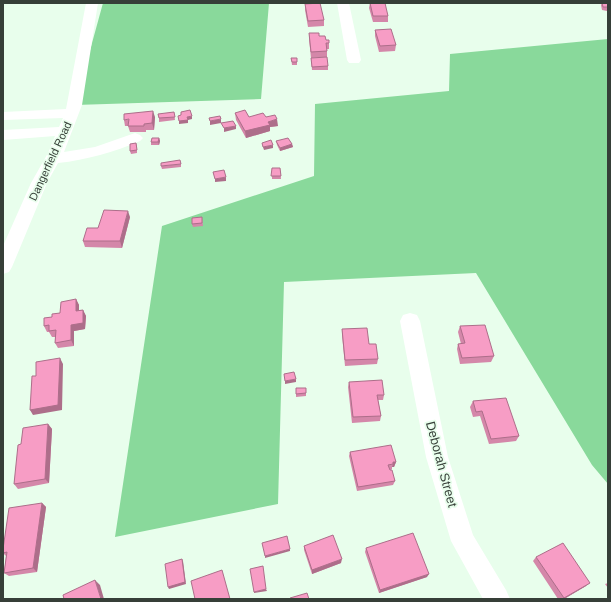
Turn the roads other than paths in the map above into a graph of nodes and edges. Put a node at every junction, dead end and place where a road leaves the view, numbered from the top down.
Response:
1 (92, 3) edge
2 (343, 3) edge
3 (354, 60) dead end
4 (72, 113) junction
5 (3, 116) edge
6 (66, 131) junction
7 (3, 135) edge
8 (136, 138) dead end
9 (53, 158) junction
10 (3, 267) edge
11 (410, 321) dead end
12 (497, 599) edge

1 - 4 street, Dangerfield Road
2 - 3 street
4 - 5 street
4 - 6 street, Dangerfield Road
6 - 7 street
6 - 9 street, Dangerfield Road
8 - 9 street
9 - 10 street, Dangerfield Road
11 - 12 street, Deborah Street

